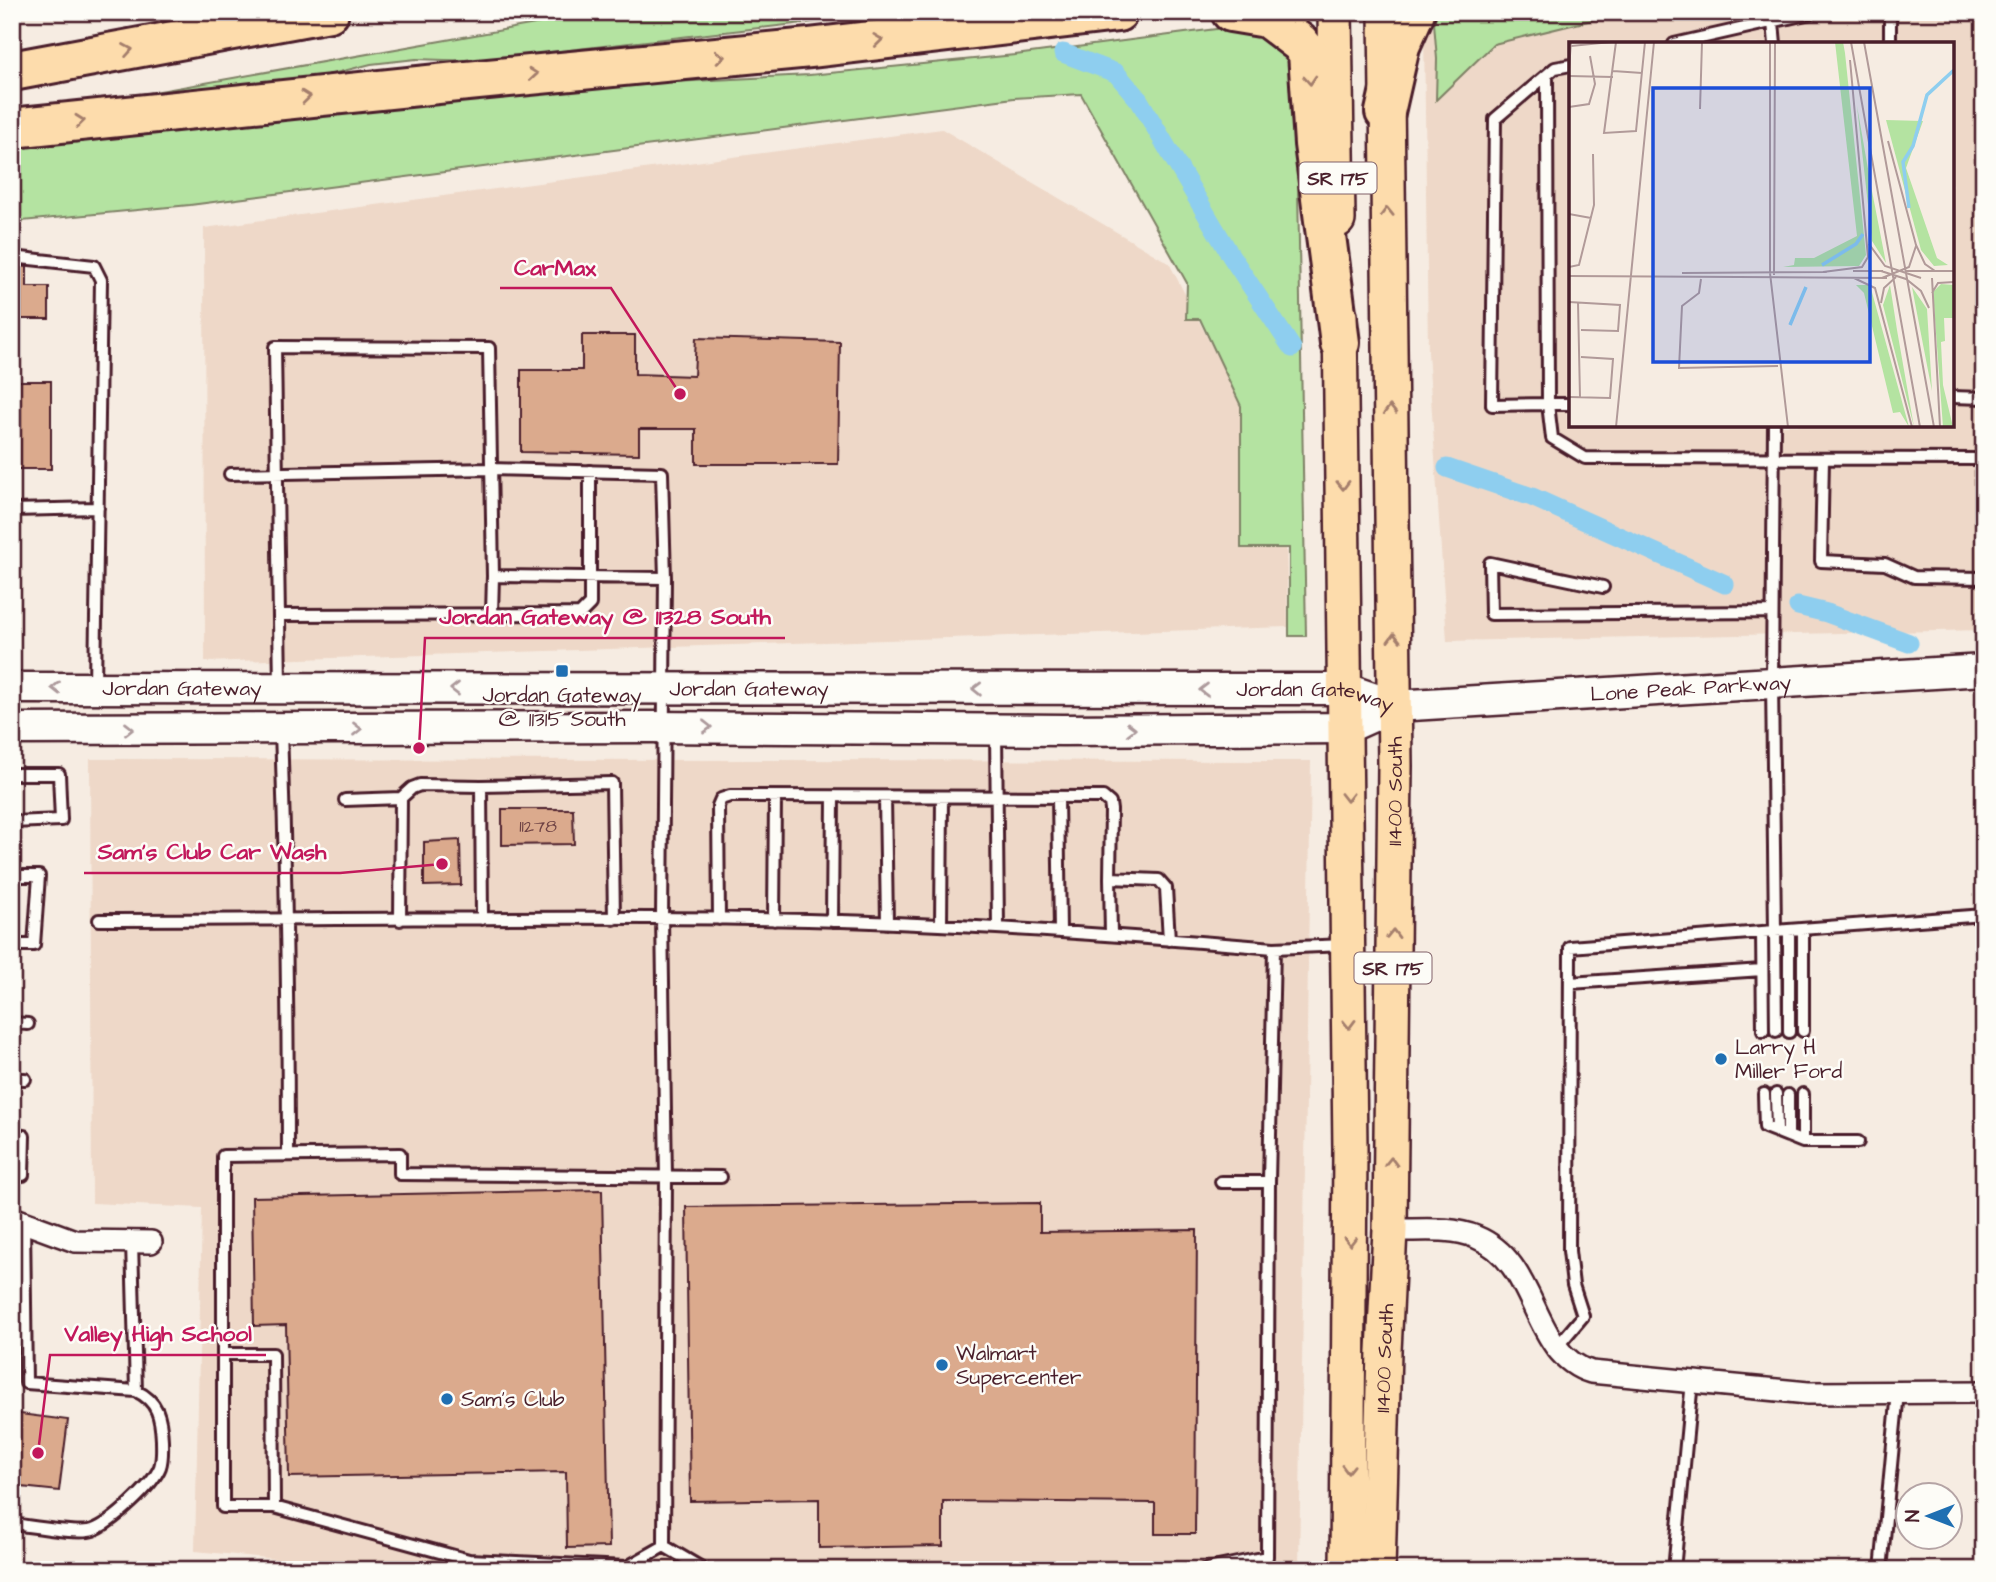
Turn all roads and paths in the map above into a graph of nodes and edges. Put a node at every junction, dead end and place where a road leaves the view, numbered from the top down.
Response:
1 (329, 12) edge
2 (1118, 12) edge
3 (1231, 12) edge
4 (1335, 12) edge
5 (1386, 12) edge
6 (1415, 12) edge
7 (1815, 12) edge
8 (1890, 12) edge
9 (1773, 22) junction
10 (1683, 42) edge
11 (1774, 42) edge
12 (1890, 42) edge
13 (1569, 65) edge
14 (12, 71) edge
15 (1547, 75) junction
16 (1385, 113) junction
17 (12, 128) edge
18 (12, 257) edge
19 (1340, 343) junction
20 (1954, 397) edge
21 (1984, 398) edge
22 (1548, 404) junction
23 (1569, 404) edge
24 (1774, 427) edge
25 (1773, 459) junction
26 (1823, 459) junction
27 (1984, 459) edge
28 (491, 470) junction
29 (590, 471) junction
30 (230, 474) dead end
31 (277, 474) junction
32 (98, 509) junction
33 (12, 510) edge
34 (493, 576) junction
35 (591, 578) junction
36 (1984, 578) edge
37 (665, 579) junction
38 (1602, 587) dead end
39 (1772, 612) junction
40 (492, 614) junction
41 (279, 615) junction
42 (1984, 670) edge
43 (1772, 682) junction
44 (664, 687) junction
45 (12, 688) edge
46 (95, 688) junction
47 (280, 688) junction
48 (1346, 689) junction
49 (1395, 706) junction
50 (663, 727) junction
51 (1346, 728) junction
52 (12, 729) edge
53 (996, 729) junction
54 (281, 730) junction
55 (12, 774) edge
56 (481, 786) junction
57 (775, 797) junction
58 (833, 797) junction
59 (885, 797) junction
60 (942, 797) junction
61 (401, 798) junction
62 (996, 798) junction
63 (1058, 798) junction
64 (345, 800) dead end
65 (12, 822) edge
66 (12, 876) edge
67 (1110, 878) junction
68 (1984, 915) edge
69 (662, 918) junction
70 (482, 919) junction
71 (614, 919) junction
72 (719, 919) junction
73 (99, 920) dead end
74 (288, 920) junction
75 (400, 920) junction
76 (774, 920) junction
77 (832, 921) junction
78 (887, 923) junction
79 (942, 925) junction
80 (998, 928) junction
81 (1803, 929) junction
82 (1789, 930) junction
83 (1060, 931) junction
84 (1775, 931) junction
85 (1762, 932) junction
86 (1111, 935) junction
87 (1169, 940) junction
88 (12, 945) edge
89 (1347, 945) junction
90 (1274, 948) junction
91 (1762, 970) junction
92 (1570, 983) junction
93 (12, 1023) edge
94 (28, 1024) dead end
95 (1763, 1031) dead end
96 (1776, 1031) dead end
97 (1803, 1031) dead end
98 (1789, 1032) dead end
99 (12, 1079) edge
100 (25, 1079) dead end
101 (1770, 1094) dead end
102 (1803, 1094) dead end
103 (1788, 1095) dead end
104 (12, 1135) edge
105 (1788, 1136) junction
106 (1803, 1142) junction
107 (1858, 1142) dead end
108 (288, 1155) junction
109 (12, 1175) edge
110 (666, 1177) junction
111 (720, 1177) dead end
112 (1221, 1182) dead end
113 (1269, 1182) junction
114 (18, 1221) edge
115 (1390, 1230) junction
116 (142, 1242) joint
117 (1556, 1348) junction
118 (223, 1354) junction
119 (1692, 1381) junction
120 (136, 1391) junction
121 (1898, 1392) junction
122 (1984, 1392) edge
123 (274, 1507) junction
124 (12, 1524) edge
125 (664, 1546) junction
126 (705, 1570) edge
127 (1203, 1570) edge
128 (1346, 1570) edge
129 (1378, 1570) edge
130 (1674, 1570) edge
131 (1881, 1570) edge

14 -> 1 highway
17 -> 2 highway
3 -> 19 highway
4 - 19 main road, 11400 South / SR 175
5 - 16 main road, 11400 South / SR 175
6 - 16 highway
7 - 9 lane
8 - 12 lane
9 - 10 lane
9 - 11 lane
13 - 15 lane
15 - 22 lane
15 - 22 lane
49 -> 16 main road, 11400 South / SR 175
18 - 32 lane
19 -> 48 main road, 11400 South / SR 175
20 - 21 lane
22 - 23 lane
22 - 25 lane
24 - 25 lane
25 - 26 lane
25 - 39 lane
26 - 27 lane
26 - 36 lane
28 - 29 lane
28 - 31 lane
28 - 31 lane
28 - 34 lane
29 - 35 lane
29 - 37 lane
30 - 31 lane
31 - 41 lane
32 - 33 lane
32 - 46 lane
34 - 35 lane
34 - 40 lane
35 - 37 lane
35 - 40 lane
37 - 44 lane
38 - 39 lane
39 - 43 lane
40 - 41 lane
41 - 47 lane
42 - 43 main road, Lone Peak Parkway
43 - 49 main road, Lone Peak Parkway
43 - 84 lane
44 -> 47 main road, Jordan Gateway
48 -> 44 main road, Jordan Gateway
44 - 50 lane
46 -> 45 main road, Jordan Gateway
46 - 47 main road, Jordan Gateway
47 - 54 main road
48 - 49 main road, Jordan Gateway
48 - 51 main road, 11400 South / SR 175
49 - 51 main road, Jordan Gateway
115 -> 49 main road, 11400 South / SR 175
50 -> 53 main road, Jordan Gateway
54 -> 50 main road, Jordan Gateway
50 - 69 lane
53 -> 51 main road, Jordan Gateway
51 -> 89 main road, 11400 South / SR 175
52 -> 54 main road, Jordan Gateway
53 - 62 lane
54 - 74 lane
55 - 65 lane
56 - 61 lane
56 - 70 lane
56 - 71 lane
57 - 58 lane
57 - 72 lane
57 - 76 lane
58 - 59 lane
58 - 77 lane
59 - 60 lane
59 - 78 lane
60 - 62 lane
60 - 79 lane
61 - 64 lane
61 - 75 lane
62 - 63 lane
62 - 80 lane
63 - 67 lane
63 - 83 lane
66 - 88 lane
67 - 86 lane
67 - 87 lane
68 - 81 lane
69 - 71 lane
69 - 72 lane
69 - 110 lane
70 - 71 lane
70 - 75 lane
72 - 76 lane
73 - 74 lane
74 - 75 lane
74 - 108 lane
76 - 77 lane
77 - 78 lane
78 - 79 lane
79 - 80 lane
80 - 83 lane
81 - 82 lane
81 - 97 lane
82 - 84 lane
82 - 98 lane
83 - 86 lane
84 - 85 lane
84 - 96 lane
85 - 91 lane
85 - 92 lane
86 - 87 lane
87 - 90 lane
89 - 90 lane
89 -> 128 main road, 11400 South / SR 175
90 - 113 lane
91 - 92 lane
91 - 95 lane
92 - 117 lane
93 - 94 lane
99 - 100 lane
101 - 105 lane
102 - 106 lane
103 - 105 lane
104 - 109 lane
105 - 106 lane
106 - 107 lane
108 - 110 lane
108 - 118 lane
110 - 111 lane
110 - 125 lane
112 - 113 lane
113 - 127 lane
114 - 116 street
114 - 120 lane
115 - 117 street
115 - 129 main road, 11400 South / SR 175
116 - 120 lane
117 - 119 street
118 - 123 lane
118 - 123 lane
119 - 121 street
119 - 130 lane
120 - 124 lane
121 - 122 street
121 - 131 lane
123 - 125 lane
125 - 126 lane

